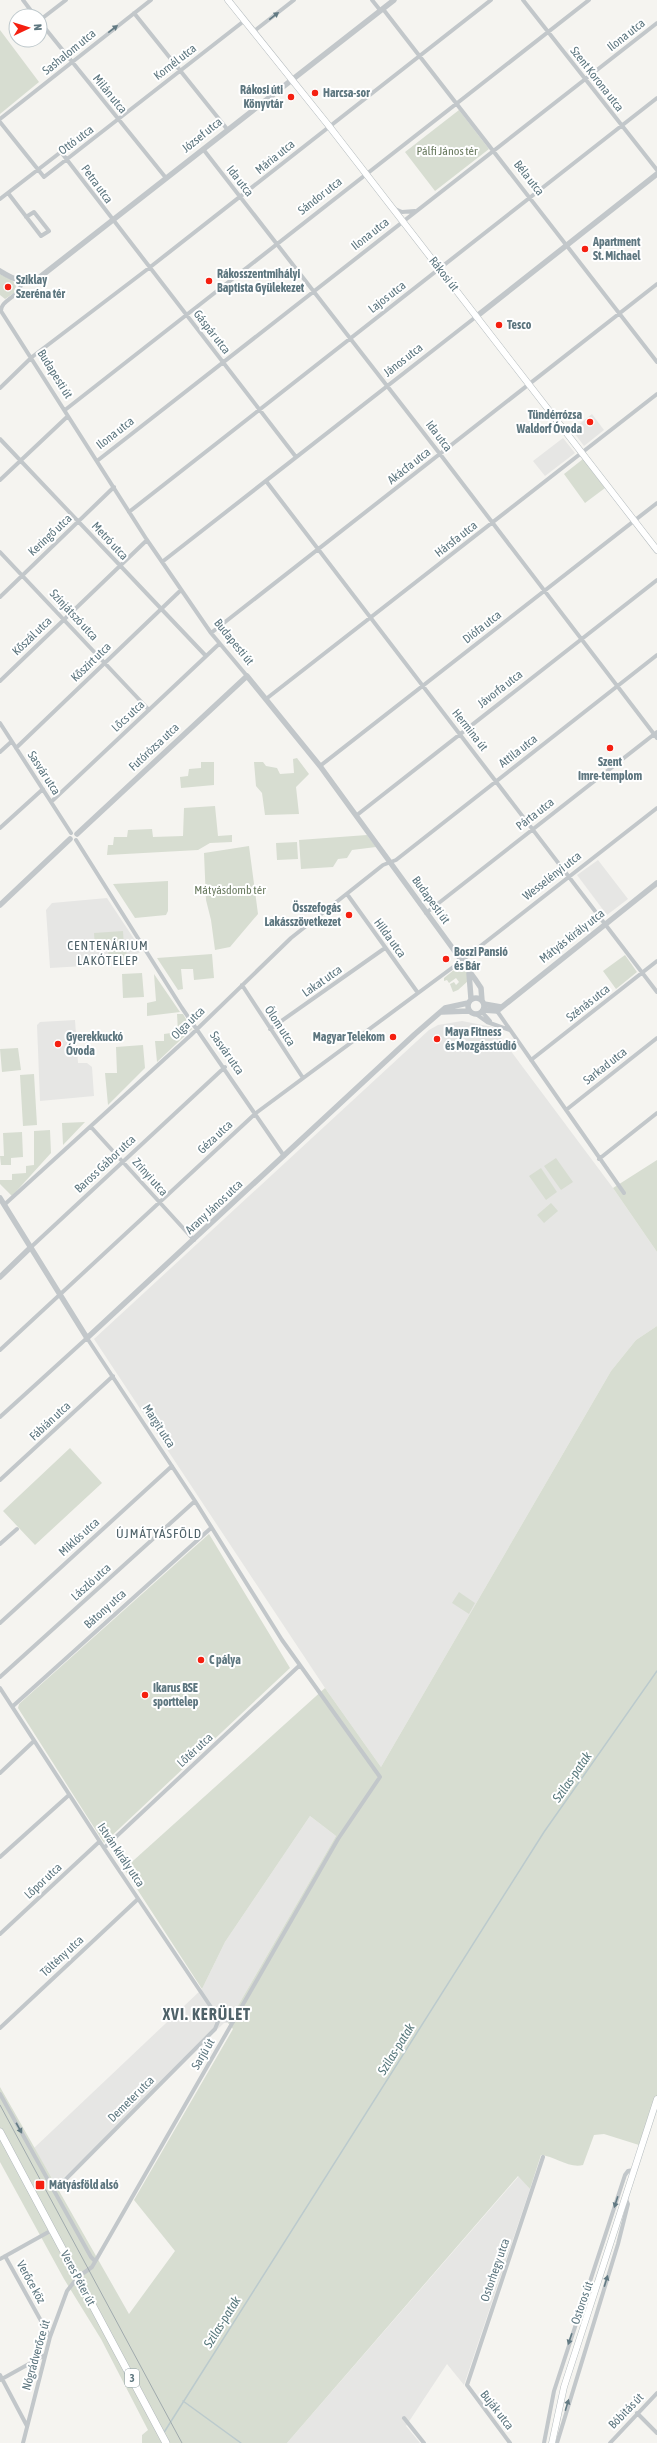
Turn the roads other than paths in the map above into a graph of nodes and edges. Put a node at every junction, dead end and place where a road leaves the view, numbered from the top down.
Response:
1 (66, 0) edge
2 (151, 0) edge
3 (228, 0) edge
4 (294, 0) edge
5 (372, 0) edge
6 (394, 0) edge
7 (492, 0) edge
8 (523, 0) edge
9 (589, 0) edge
10 (381, 10) junction
11 (134, 13) junction
12 (48, 15) edge
13 (244, 21) junction
14 (657, 23) edge
15 (48, 32) edge
16 (253, 32) junction
17 (548, 32) junction
18 (420, 56) junction
19 (71, 62) junction
20 (181, 71) junction
21 (291, 80) junction
22 (585, 80) junction
23 (657, 98) edge
24 (457, 102) junction
25 (0, 120) edge
26 (119, 120) junction
27 (329, 126) junction
28 (621, 126) junction
29 (227, 129) junction
30 (66, 148) dead end
31 (203, 149) junction
32 (494, 149) junction
33 (61, 152) junction
34 (67, 160) junction
35 (38, 169) junction
36 (657, 170) edge
37 (366, 173) junction
38 (657, 174) edge
39 (166, 178) junction
40 (8, 193) junction
41 (240, 197) junction
42 (531, 197) junction
43 (0, 199) edge
44 (393, 208) junction
45 (417, 210) junction
46 (26, 217) junction
47 (112, 220) junction
48 (403, 221) junction
49 (276, 244) junction
50 (568, 245) junction
51 (149, 268) junction
52 (440, 268) junction
53 (0, 272) edge
54 (22, 281) junction
55 (657, 284) edge
56 (313, 292) junction
57 (620, 313) junction
58 (187, 316) junction
59 (477, 316) junction
60 (350, 339) junction
61 (32, 357) junction
62 (222, 362) junction
63 (657, 362) edge
64 (530, 384) junction
65 (388, 386) junction
66 (0, 388) edge
67 (657, 394) edge
68 (65, 410) junction
69 (259, 410) junction
70 (68, 416) junction
71 (0, 439) edge
72 (582, 453) junction
73 (440, 454) junction
74 (296, 457) junction
75 (20, 461) junction
76 (97, 461) junction
77 (0, 480) edge
78 (266, 481) junction
79 (114, 487) junction
80 (657, 503) edge
81 (129, 512) junction
82 (634, 521) junction
83 (79, 522) junction
84 (492, 523) junction
85 (148, 540) junction
86 (318, 549) junction
87 (657, 550) edge
88 (0, 552) edge
89 (162, 562) junction
90 (120, 566) junction
91 (22, 575) junction
92 (657, 580) edge
93 (181, 590) junction
94 (544, 591) junction
95 (0, 597) edge
96 (162, 609) junction
97 (370, 617) junction
98 (63, 619) junction
99 (211, 633) junction
100 (581, 639) junction
101 (219, 644) junction
102 (657, 655) edge
103 (206, 656) junction
104 (105, 663) junction
105 (246, 676) junction
106 (0, 680) edge
107 (423, 686) junction
108 (617, 686) junction
109 (266, 699) junction
110 (149, 710) junction
111 (0, 724) edge
112 (460, 733) junction
113 (656, 735) edge
114 (11, 742) junction
115 (16, 748) junction
116 (0, 752) edge
117 (320, 766) junction
118 (496, 781) junction
119 (43, 789) junction
120 (51, 802) junction
121 (657, 808) edge
122 (357, 815) junction
123 (0, 828) edge
124 (533, 829) junction
125 (74, 837) junction
126 (390, 862) junction
127 (569, 877) junction
128 (657, 883) edge
129 (347, 894) junction
130 (0, 905) edge
131 (426, 913) junction
132 (605, 924) junction
133 (385, 948) junction
134 (461, 961) junction
135 (657, 961) edge
136 (469, 973) junction
137 (642, 973) junction
138 (242, 985) junction
139 (657, 992) edge
140 (418, 993) junction
141 (469, 1001) junction
142 (481, 1008) junction
143 (500, 1009) junction
144 (469, 1011) junction
145 (442, 1012) junction
146 (197, 1028) junction
147 (270, 1030) junction
148 (510, 1030) junction
149 (657, 1038) edge
150 (530, 1060) junction
151 (225, 1067) junction
152 (303, 1078) junction
153 (566, 1110) junction
154 (256, 1113) junction
155 (657, 1113) edge
156 (91, 1127) junction
157 (284, 1156) junction
158 (599, 1159) junction
159 (123, 1162) junction
160 (624, 1193) dead end
161 (0, 1198) edge
162 (160, 1202) junction
163 (4, 1205) junction
164 (194, 1240) junction
165 (30, 1248) junction
166 (0, 1277) edge
167 (59, 1296) junction
168 (87, 1338) junction
169 (0, 1350) edge
170 (113, 1376) junction
171 (0, 1417) edge
172 (172, 1466) junction
173 (0, 1480) edge
174 (195, 1501) junction
175 (211, 1528) junction
176 (17, 1529) dead end
177 (0, 1544) edge
178 (0, 1623) edge
179 (300, 1665) junction
180 (0, 1678) edge
181 (0, 1688) edge
182 (13, 1706) junction
183 (34, 1741) junction
184 (0, 1773) edge
185 (380, 1777) joint
186 (69, 1795) junction
187 (99, 1842) junction
188 (104, 1848) junction
189 (0, 1857) edge
190 (138, 1899) junction
191 (0, 1934) edge
192 (219, 2019) junction
193 (233, 2022) junction
194 (0, 2028) edge
195 (0, 2094) edge
196 (657, 2101) edge
197 (1, 2136) edge
198 (543, 2157) dead end
199 (633, 2170) junction
200 (54, 2191) junction
201 (625, 2197) junction
202 (52, 2230) junction
203 (5, 2256) junction
204 (0, 2259) edge
205 (95, 2261) junction
206 (594, 2270) junction
207 (601, 2272) junction
208 (78, 2277) junction
209 (584, 2298) junction
210 (592, 2301) junction
211 (50, 2338) junction
212 (45, 2355) junction
213 (1, 2378) edge
214 (468, 2389) joint
215 (657, 2394) edge
216 (638, 2413) junction
217 (404, 2418) dead end
218 (27, 2426) junction
219 (657, 2433) edge
220 (23, 2443) edge
221 (166, 2443) edge
222 (424, 2443) edge
223 (510, 2443) edge
224 (544, 2443) edge
225 (552, 2443) edge
226 (557, 2443) edge
227 (610, 2443) edge

1 - 12 street
2 - 11 street, Sashalom utca
3 - 13 main road, Rákosi út
16 -> 4 street
5 - 10 street, Béla utca
6 - 10 street, József utca
7 - 18 street, Mária utca
8 - 17 street, Szent Korona utca
9 - 17 street, Sándor utca
10 - 18 street, Béla utca
10 - 21 street, József utca
19 -> 11 street, Sashalom utca
11 - 20 street
13 - 16 main road, Rákosi út
13 - 20 street, Kornél utca
14 - 22 street, Ilona utca
15 - 19 street, Milán utca
16 - 21 main road, Rákosi út
17 - 22 street, Szent Korona utca
17 - 24 street, Sándor utca
18 - 24 street, Béla utca
18 - 27 street, Mária utca
19 - 25 street, Sashalom utca
19 - 26 street, Milán utca
20 - 26 street, Kornél utca
20 - 29 street
21 - 27 main road, Rákosi út
21 - 29 street, József utca
22 - 28 street, Szent Korona utca
22 - 32 street, Ilona utca
23 - 28 street, Lajos utca
24 - 32 street, Béla utca
24 - 37 street, Sándor utca
25 - 35 street
26 - 34 street, Ottó utca
26 - 39 street, Milán utca
27 - 37 main road, Rákosi út
27 - 41 street, Mária utca
28 - 36 street, Szent Korona utca
28 - 42 street, Lajos utca
29 - 31 street, József utca
30 - 33 street
31 - 39 street, József utca
31 - 41 street, Ida utca
32 - 42 street, Béla utca
32 - 45 street, Ilona utca
33 - 34 street, Petra utca
33 - 35 street
34 - 35 street, Ottó utca
34 - 47 street, Petra utca
35 - 40 street
37 - 44 main road, Rákosi út
37 - 49 street, Sándor utca
38 - 50 street, János utca
39 - 47 street, József utca
40 - 43 street
40 - 46 street
41 - 49 street, Ida utca
41 - 51 street, Mária utca
42 - 50 street, Béla utca
42 - 52 street, Lajos utca
44 - 45 street
44 - 48 main road, Rákosi út
45 - 48 street, Ilona utca
46 - 46 street
47 - 51 street, Gáspár utca
47 - 54 street, József utca
48 - 52 main road, Rákosi út
48 - 56 street, Ilona utca
49 - 56 street, Ida utca
49 - 58 street, Sándor utca
50 - 57 street, Béla utca
50 - 59 street, János utca
51 - 58 street, Gáspár utca
51 - 61 street, Mária utca
52 - 59 main road, Rákosi út
52 - 60 street, Lajos utca
53 - 54 street
54 - 61 street, Budapesti út
55 - 57 street, Akácfa utca
56 - 60 street, Ida utca
56 - 62 street, Ilona utca
57 - 63 street, Béla utca
57 - 64 street, Akácfa utca
58 - 62 street, Gáspár utca
58 - 68 street, Sándor utca
59 - 64 main road, Rákosi út
59 - 65 street, János utca
60 - 65 street, Ida utca
60 - 69 street, Lajos utca
61 - 66 street, Mária utca
61 - 68 street, Budapesti út
62 - 69 street, Gáspár utca
62 - 76 street, Ilona utca
64 - 72 main road, Rákosi út
64 - 73 street, Akácfa utca
65 - 73 street, Ida utca
65 - 74 street, János utca
67 - 72 street, Hársfa utca
68 - 70 street, Budapesti út
69 - 74 street, Gáspár utca
69 - 81 street, Lajos utca
70 - 75 street
70 - 76 street, Budapesti út
71 - 75 street, Metró utca
72 - 82 main road, Rákosi út
72 - 84 street, Hársfa utca
73 - 84 street, Ida utca
73 - 86 street, Akácfa utca
74 - 78 street, János utca
75 - 77 street
75 - 83 street, Metró utca
76 - 79 street, Budapesti út
78 - 86 street, Hermina út
78 - 89 street, János utca
79 - 81 street, Budapesti út
79 - 83 street, Keringő utca
80 - 82 street, Diófa utca
81 - 85 street, Budapesti út
82 - 87 main road, Rákosi út
82 - 94 street, Diófa utca
83 - 90 street, Metró utca
83 - 91 street, Keringő utca
84 - 94 street, Ida utca
84 - 97 street, Hársfa utca
85 - 89 street, Budapesti út
85 - 90 street, Kőszál utca
86 - 97 street, Hermina út
86 - 99 street, Akácfa utca
88 - 91 street, Színjátszó utca
89 - 93 street, Budapesti út
90 - 96 street, Metró utca
90 - 98 street, Kőszál utca
91 - 95 street, Keringő utca
91 - 98 street, Színjátszó utca
92 - 100 street, Jávorfa utca
93 - 96 street, Kőszirt utca
93 - 99 street, Budapesti út
94 - 100 street, Ida utca
94 - 107 street, Diófa utca
96 - 103 street, Metró utca
96 - 104 street, Kőszirt utca
97 - 107 street, Hermina út
97 - 109 street, Hársfa utca
98 - 104 street, Színjátszó utca
98 - 106 street, Kőszál utca
99 - 101 street, Budapesti út
100 - 108 street, Ida utca
100 - 112 street, Jávorfa utca
101 - 103 street, Lőcs utca
101 - 105 street, Budapesti út
102 - 108 street, Attila utca
103 - 110 street, Lőcs utca
104 - 110 street, Színjátszó utca
104 - 115 street, Kőszirt utca
105 - 109 street, Budapesti út
105 - 125 street, Futórózsa utca
107 - 112 street, Hermina út
107 - 117 street, Diófa utca
108 - 113 street, Ida utca
108 - 118 street, Attila utca
109 - 117 street, Budapesti út
110 - 120 street, Lőcs utca
111 - 114 street, Sasvár utca
112 - 118 street, Hermina út
112 - 122 street, Jávorfa utca
113 - 124 street, Párta utca
114 - 115 street, Sasvár utca
114 - 116 street
115 - 119 street, Sasvár utca
117 - 122 street, Budapesti út
118 - 124 street, Hermina út
118 - 126 street, Attila utca
119 - 120 street, Sasvár utca
119 - 123 street
120 - 125 street, Sasvár utca
121 - 127 street, Wesselényi utca
122 - 126 street, Budapesti út
124 - 127 street, Hermina út
124 - 131 street, Párta utca
125 - 130 street, Futórózsa utca
125 - 146 street, Sasvár utca
126 - 129 street, Olga utca
126 - 131 street, Budapesti út
127 - 132 street, Hermina út
127 - 134 street, Wesselényi utca
128 - 132 street, Mátyás király utca
129 - 133 street, Hilda utca
129 - 138 street, Olga utca
131 - 134 street, Budapesti út
132 - 137 street, Hermina út
132 - 143 street, Mátyás király utca
133 - 140 street, Hilda utca
133 - 147 street, Lakat utca
134 - 136 street, Budapesti út
134 - 140 street, Géza utca
135 - 137 street, Szénás utca
136 - 141 street, Budapesti út
136 - 142 street, Budapesti út
137 - 139 street, Hermina út
137 - 150 street, Szénás utca
138 - 146 street, Olga utca
138 - 147 street, Ólom utca
140 - 152 street, Géza utca
141 - 142 street
141 - 144 street, Budapesti út
141 - 145 street, Arany János utca
142 - 143 street
142 - 144 street
142 - 148 street
143 - 148 street
144 - 145 street
145 - 157 street, Arany János utca
146 - 151 street, Sasvár utca
146 - 156 street, Olga utca
147 - 152 street, Ólom utca
148 - 150 street
149 - 153 street, Sarkad utca
150 - 153 street
151 - 154 street, Sasvár utca
151 - 159 street, Baross Gábor utca
152 - 154 street, Géza utca
153 - 158 street
154 - 157 street, Sasvár utca
154 - 162 street, Géza utca
155 - 158 street
156 - 159 street, Zrínyi utca
156 - 163 street, Olga utca
157 - 164 street, Arany János utca
158 - 160 street
159 - 162 street, Zrínyi utca
159 - 165 street, Baross Gábor utca
161 - 163 street, Margit utca
162 - 164 street, Zrínyi utca
162 - 167 street, Géza utca
163 - 165 street, Margit utca
164 - 168 street, Arany János utca
165 - 166 street, Baross Gábor utca
165 - 167 street, Margit utca
167 - 168 street, Margit utca
167 - 169 street, Géza utca
168 - 170 street, Margit utca
168 - 171 street, Arany János utca
170 - 172 street, Margit utca
170 - 173 street, Fábián utca
172 - 174 street, Margit utca
172 - 178 street, Miklós utca
174 - 175 street, Margit utca
174 - 180 street, László utca
175 - 179 street, Margit utca
175 - 182 street, Bátony utca
176 - 177 street
179 - 185 street, Margit utca
179 - 188 street, Lőtér utca
181 - 182 street, István király utca
182 - 183 street, István király utca
183 - 184 street
183 - 186 street, István király utca
185 - 193 street, Sarjú út
186 - 187 street, István király utca
186 - 189 street
187 - 188 street, István király utca
187 - 191 street, Lőpor utca
188 - 190 street, István király utca
190 - 192 street, István király utca
190 - 194 street, Töltény utca
192 - 193 street
192 - 200 street, Demeter utca
193 - 205 street, Sarjú út
195 -> 200 street, Veres Péter út
196 - 199 main road, Ostoros út
197 - 202 main road, Veres Péter út / 3
198 - 214 street, Ostorhegy utca
199 - 201 main road, Ostoros út
199 -> 206 street, Ostoros út
200 - 205 street, Veres Péter út
201 - 207 main road, Ostoros út
226 -> 201 street, Ostoros út
202 - 203 street
202 - 208 main road, Veres Péter út / 3
203 - 204 street
203 - 211 street, Verőce köz
205 - 208 street, Sarjú út
206 - 207 street
206 - 209 street, Ostoros út
207 - 210 main road, Ostoros út
208 - 211 street, Nógrádverőce út
208 - 221 main road, Veres Péter út / 3
209 - 210 street
209 -> 224 street, Ostoros út
210 - 225 main road, Ostoros út
211 - 212 street, Nógrádverőce út
212 - 213 street
212 - 218 street, Nógrádverőce út
213 - 218 street
214 - 223 street, Buják utca
215 - 216 street, Bóbitás út
216 - 219 street
216 - 227 street, Bóbitás út
217 - 222 street
218 - 220 street, Nógrádverőce út

